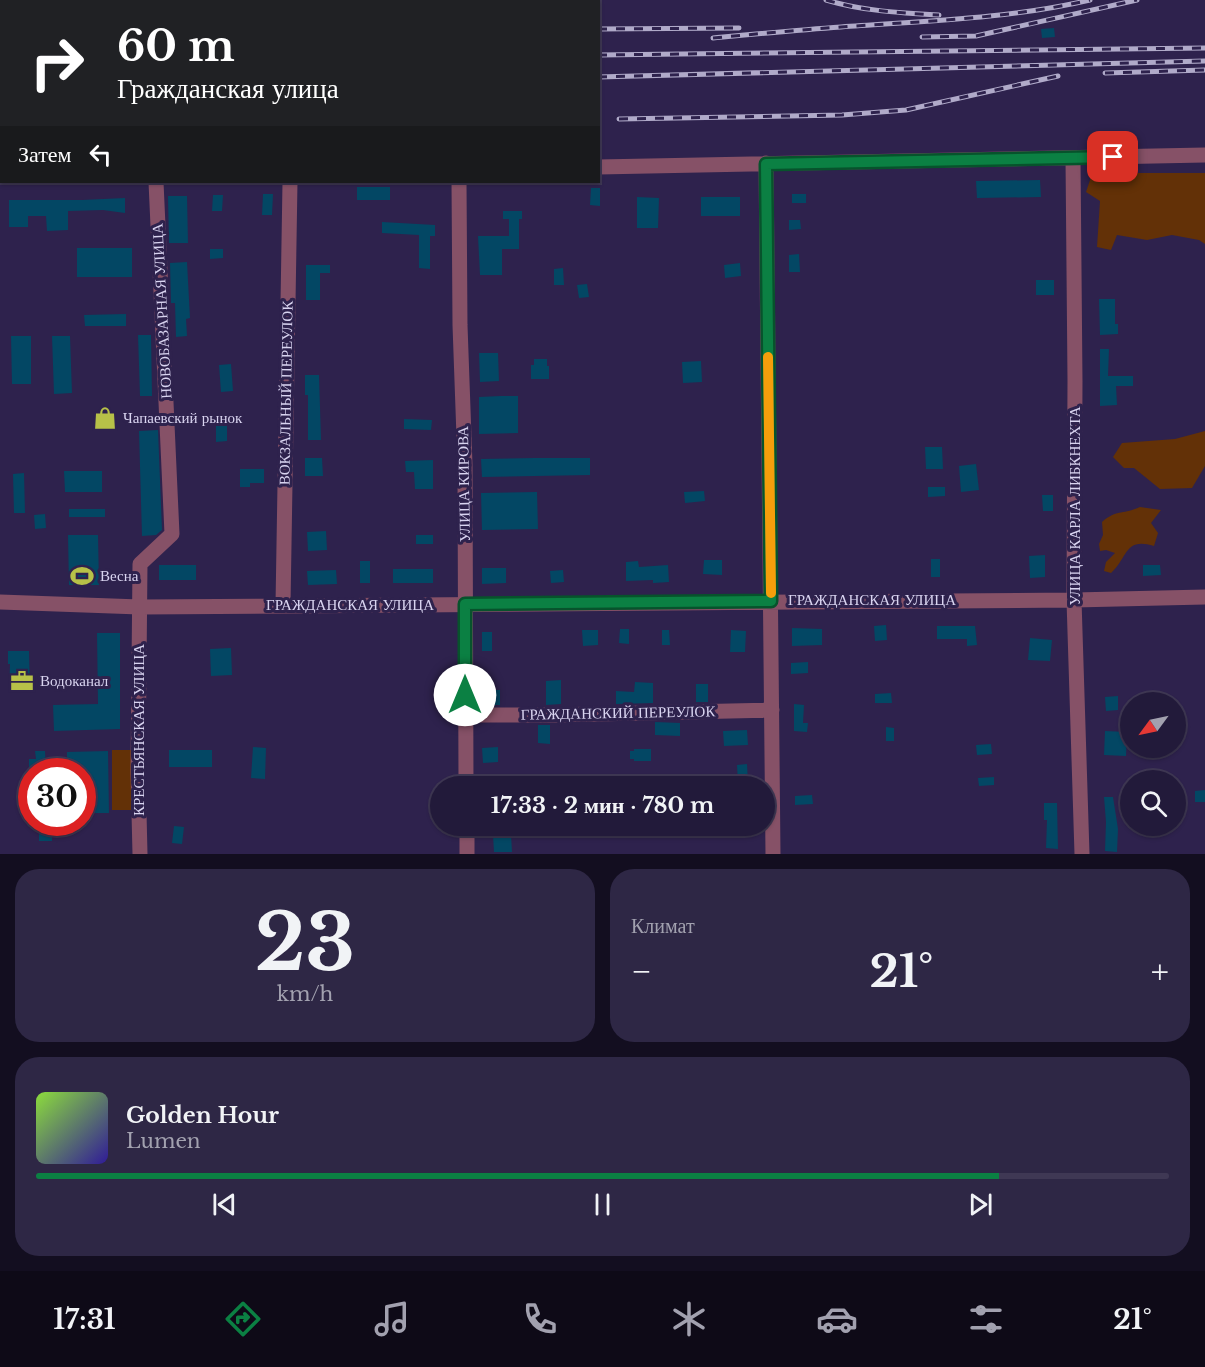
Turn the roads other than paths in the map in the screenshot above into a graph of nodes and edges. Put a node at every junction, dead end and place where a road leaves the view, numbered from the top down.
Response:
1 (1205, 155) edge
2 (1072, 158) junction
3 (766, 164) junction
4 (600, 168) edge
5 (156, 183) edge
6 (290, 183) edge
7 (459, 183) edge
8 (1205, 597) edge
9 (1074, 600) junction
10 (771, 601) junction
11 (0, 602) edge
12 (465, 604) junction
13 (283, 605) junction
14 (140, 607) junction
15 (772, 710) junction
16 (465, 715) junction
17 (466, 776) edge
18 (467, 836) edge
19 (140, 854) edge
20 (467, 854) edge
21 (773, 854) edge
22 (1082, 854) edge

1 - 2 street
2 - 3 street
2 - 9 street, УЛИЦА КАРЛА ЛИБКНЕХТА
3 - 4 street
3 - 10 street
5 - 14 street, НОВОБАЗАРНАЯ УЛИЦА
6 - 13 street, ВОКЗАЛЬНЫЙ ПЕРЕУЛОК
7 - 12 street, УЛИЦА КИРОВА
8 - 9 street, ГРАЖДАНСКАЯ УЛИЦА
9 - 10 street, ГРАЖДАНСКАЯ УЛИЦА
9 - 22 street, УЛИЦА КАРЛА ЛИБКНЕХТА
10 - 12 street, ГРАЖДАНСКАЯ УЛИЦА
10 - 15 street
11 - 14 street, ГРАЖДАНСКАЯ УЛИЦА
12 - 13 street, ГРАЖДАНСКАЯ УЛИЦА
12 - 16 street, УЛИЦА КИРОВА
13 - 14 street, ГРАЖДАНСКАЯ УЛИЦА
14 - 19 street, КРЕСТЬЯНСКАЯ УЛИЦА
15 - 16 street, ГРАЖДАНСКИЙ ПЕРЕУЛОК
15 - 21 street
16 - 17 street, УЛИЦА КИРОВА
18 - 20 street

